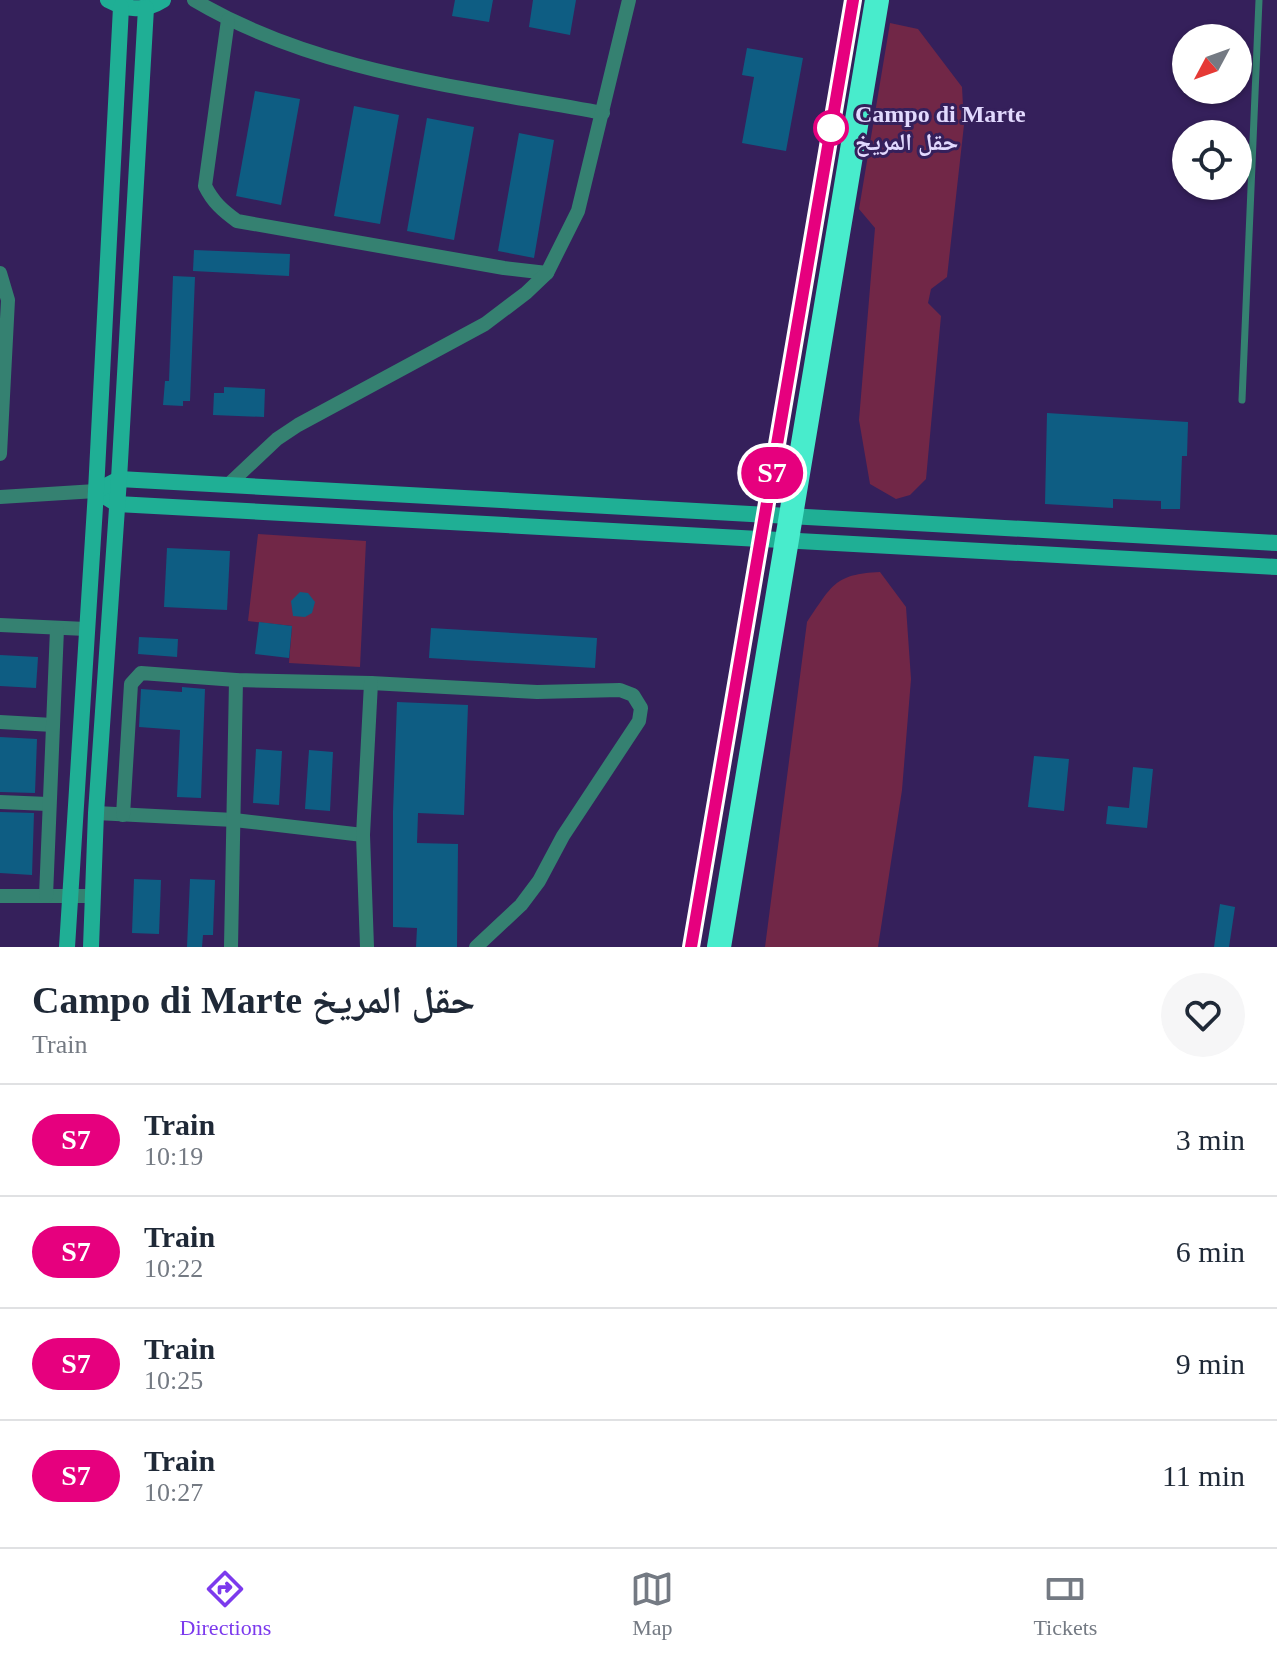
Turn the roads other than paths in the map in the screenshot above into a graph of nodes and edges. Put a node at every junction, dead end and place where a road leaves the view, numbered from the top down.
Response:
1 (163, 0) edge
2 (194, 0) edge
3 (629, 0) edge
4 (877, 0) edge
5 (1259, 0) edge
6 (115, 3) edge
7 (146, 8) junction
8 (228, 20) junction
9 (603, 113) junction
10 (0, 273) edge
11 (547, 273) junction
12 (1242, 400) dead end
13 (0, 454) edge
14 (119, 479) junction
15 (228, 485) junction
16 (96, 491) junction
17 (0, 497) edge
18 (117, 504) junction
19 (788, 528) junction
20 (1277, 543) edge
21 (1277, 567) edge
22 (0, 625) edge
23 (57, 629) junction
24 (86, 629) junction
25 (236, 680) junction
26 (371, 683) junction
27 (0, 722) edge
28 (53, 725) junction
29 (0, 802) edge
30 (48, 804) junction
31 (96, 813) junction
32 (123, 815) junction
33 (234, 820) junction
34 (363, 835) junction
35 (0, 896) edge
36 (46, 896) junction
37 (93, 896) junction
38 (69, 897) junction
39 (67, 947) edge
40 (91, 947) edge
41 (231, 947) edge
42 (367, 947) edge
43 (476, 947) edge
44 (719, 947) edge

1 - 7 street
2 - 8 street
3 - 9 street
4 - 19 highway
5 - 12 lane
6 - 7 street
6 - 16 street
7 - 14 street
8 - 9 street
8 - 11 street
9 - 11 street
10 - 13 street
11 - 15 street
14 - 15 street
14 - 16 street
14 - 18 street
15 - 19 street
16 - 17 street
16 - 18 street
16 - 24 street
18 - 19 street
18 - 31 street
19 - 20 street
19 - 21 street
19 - 44 highway
22 - 23 street
23 - 24 street
23 - 28 street
24 - 38 street
25 - 26 street
25 - 32 street
25 - 33 street
26 - 34 street
26 - 43 street
27 - 28 street
28 - 30 street
29 - 30 street
30 - 36 street
31 - 32 street
31 - 37 street
32 - 33 street
33 - 34 street
33 - 41 street
34 - 42 street
35 - 36 street
36 - 38 street
37 - 38 street
37 - 40 street
38 - 39 street

